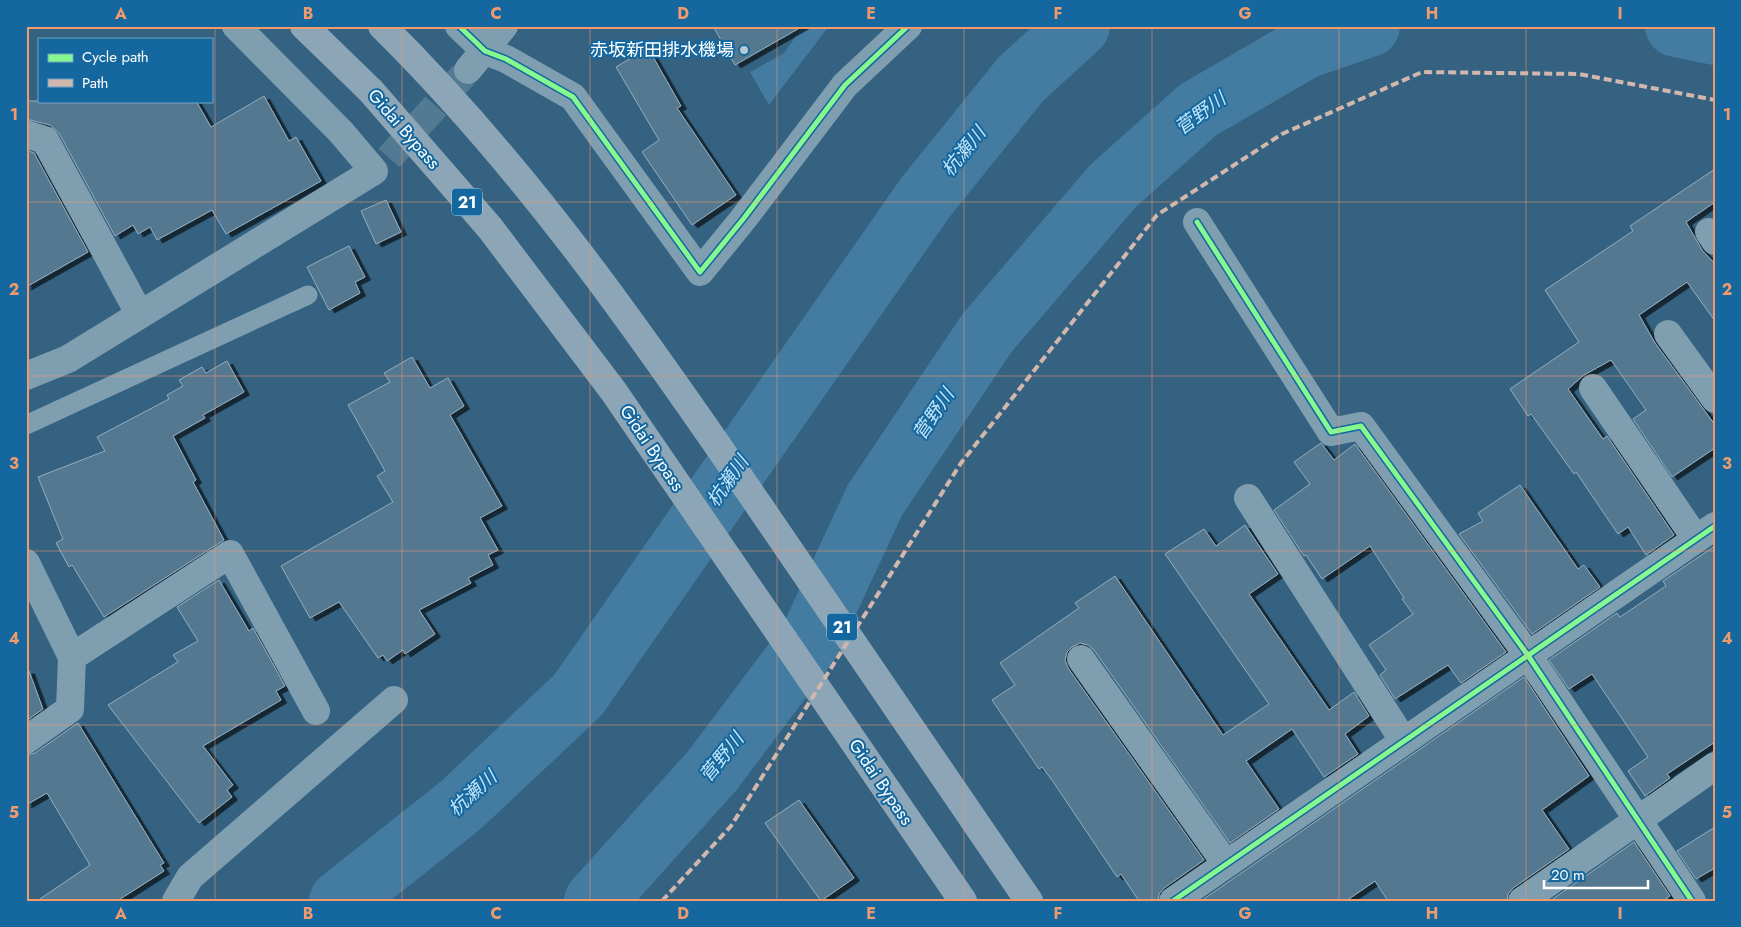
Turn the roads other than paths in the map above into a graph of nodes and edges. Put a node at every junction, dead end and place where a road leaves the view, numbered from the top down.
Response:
1 (236, 26) edge
2 (304, 26) edge
3 (382, 26) edge
4 (459, 26) edge
5 (504, 26) edge
6 (908, 26) edge
7 (477, 60) junction
8 (26, 134) edge
9 (1197, 222) dead end
10 (308, 295) dead end
11 (140, 315) junction
12 (1668, 334) dead end
13 (26, 376) edge
14 (1593, 388) dead end
15 (1715, 399) edge
16 (26, 425) edge
17 (1248, 498) dead end
18 (1705, 532) edge
19 (26, 563) edge
20 (1527, 654) junction
21 (72, 657) junction
22 (1082, 659) dead end
23 (394, 700) dead end
24 (316, 711) dead end
25 (26, 740) edge
26 (1403, 740) junction
27 (1715, 766) edge
28 (1638, 819) junction
29 (1226, 864) junction
30 (176, 901) edge
31 (962, 901) edge
32 (1029, 901) edge
33 (1173, 901) edge
34 (1522, 901) edge
35 (1692, 901) edge

1 - 11 street
2 - 31 highway, Gidai Bypass / 21
3 - 32 highway, 21
4 - 7 street
5 - 7 street
6 - 7 street
8 - 11 street
9 - 20 street
10 - 16 lane
11 - 13 street
12 - 15 street
14 - 18 street
17 - 26 street
18 - 20 street
19 - 21 street
20 - 26 street
20 - 28 street
21 - 24 street
21 - 25 street
22 - 29 street
23 - 30 street
26 - 29 street
27 - 28 street
28 - 34 street
28 - 35 street
29 - 33 street

